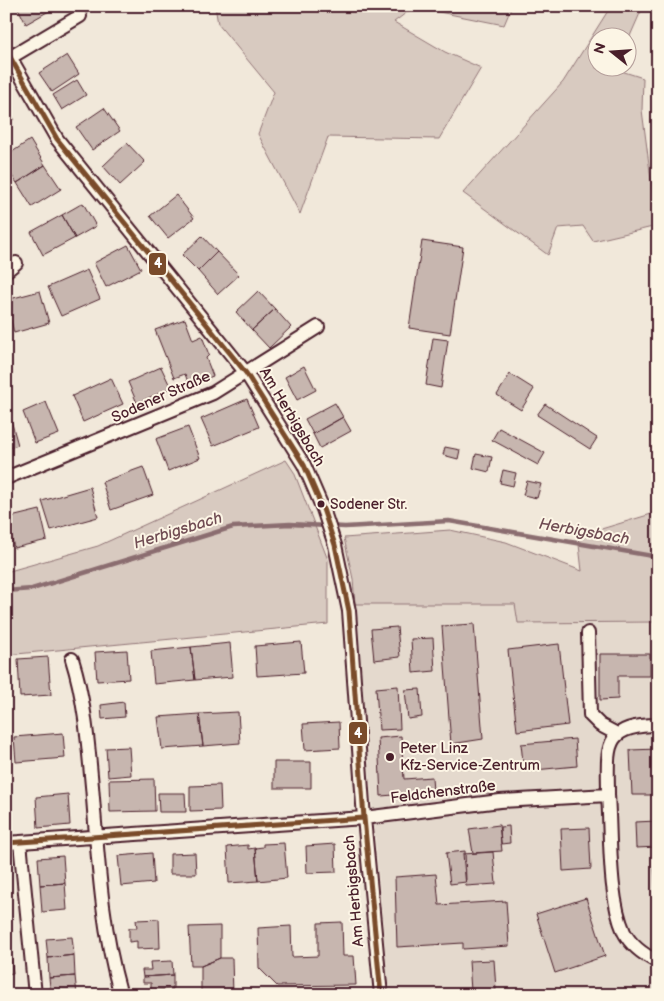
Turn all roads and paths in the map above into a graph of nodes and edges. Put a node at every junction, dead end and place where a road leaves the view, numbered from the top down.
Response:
1 (80, 16) dead end
2 (7, 56) edge
3 (318, 327) dead end
4 (246, 373) junction
5 (6, 478) edge
6 (588, 633) dead end
7 (72, 659) dead end
8 (658, 724) edge
9 (617, 734) junction
10 (608, 795) junction
11 (364, 818) junction
12 (96, 838) junction
13 (6, 842) edge
14 (20, 842) junction
15 (658, 962) edge
16 (120, 992) dead end
17 (35, 995) edge
18 (381, 995) edge

1 - 2 street
2 - 4 street, Am Herbigsbach
3 - 4 street, Sodener Straße
4 - 5 street, Sodener Straße
4 - 11 street, Am Herbigsbach
6 - 9 street
7 - 12 street
8 - 9 street
9 - 10 street
10 - 11 street, Feldchenstraße
10 - 15 street
11 - 12 street, Feldchenstraße
11 - 18 street, Am Herbigsbach
12 - 14 street, Feldchenstraße
12 - 16 street
13 - 14 street, Feldchenstraße
14 - 17 street

